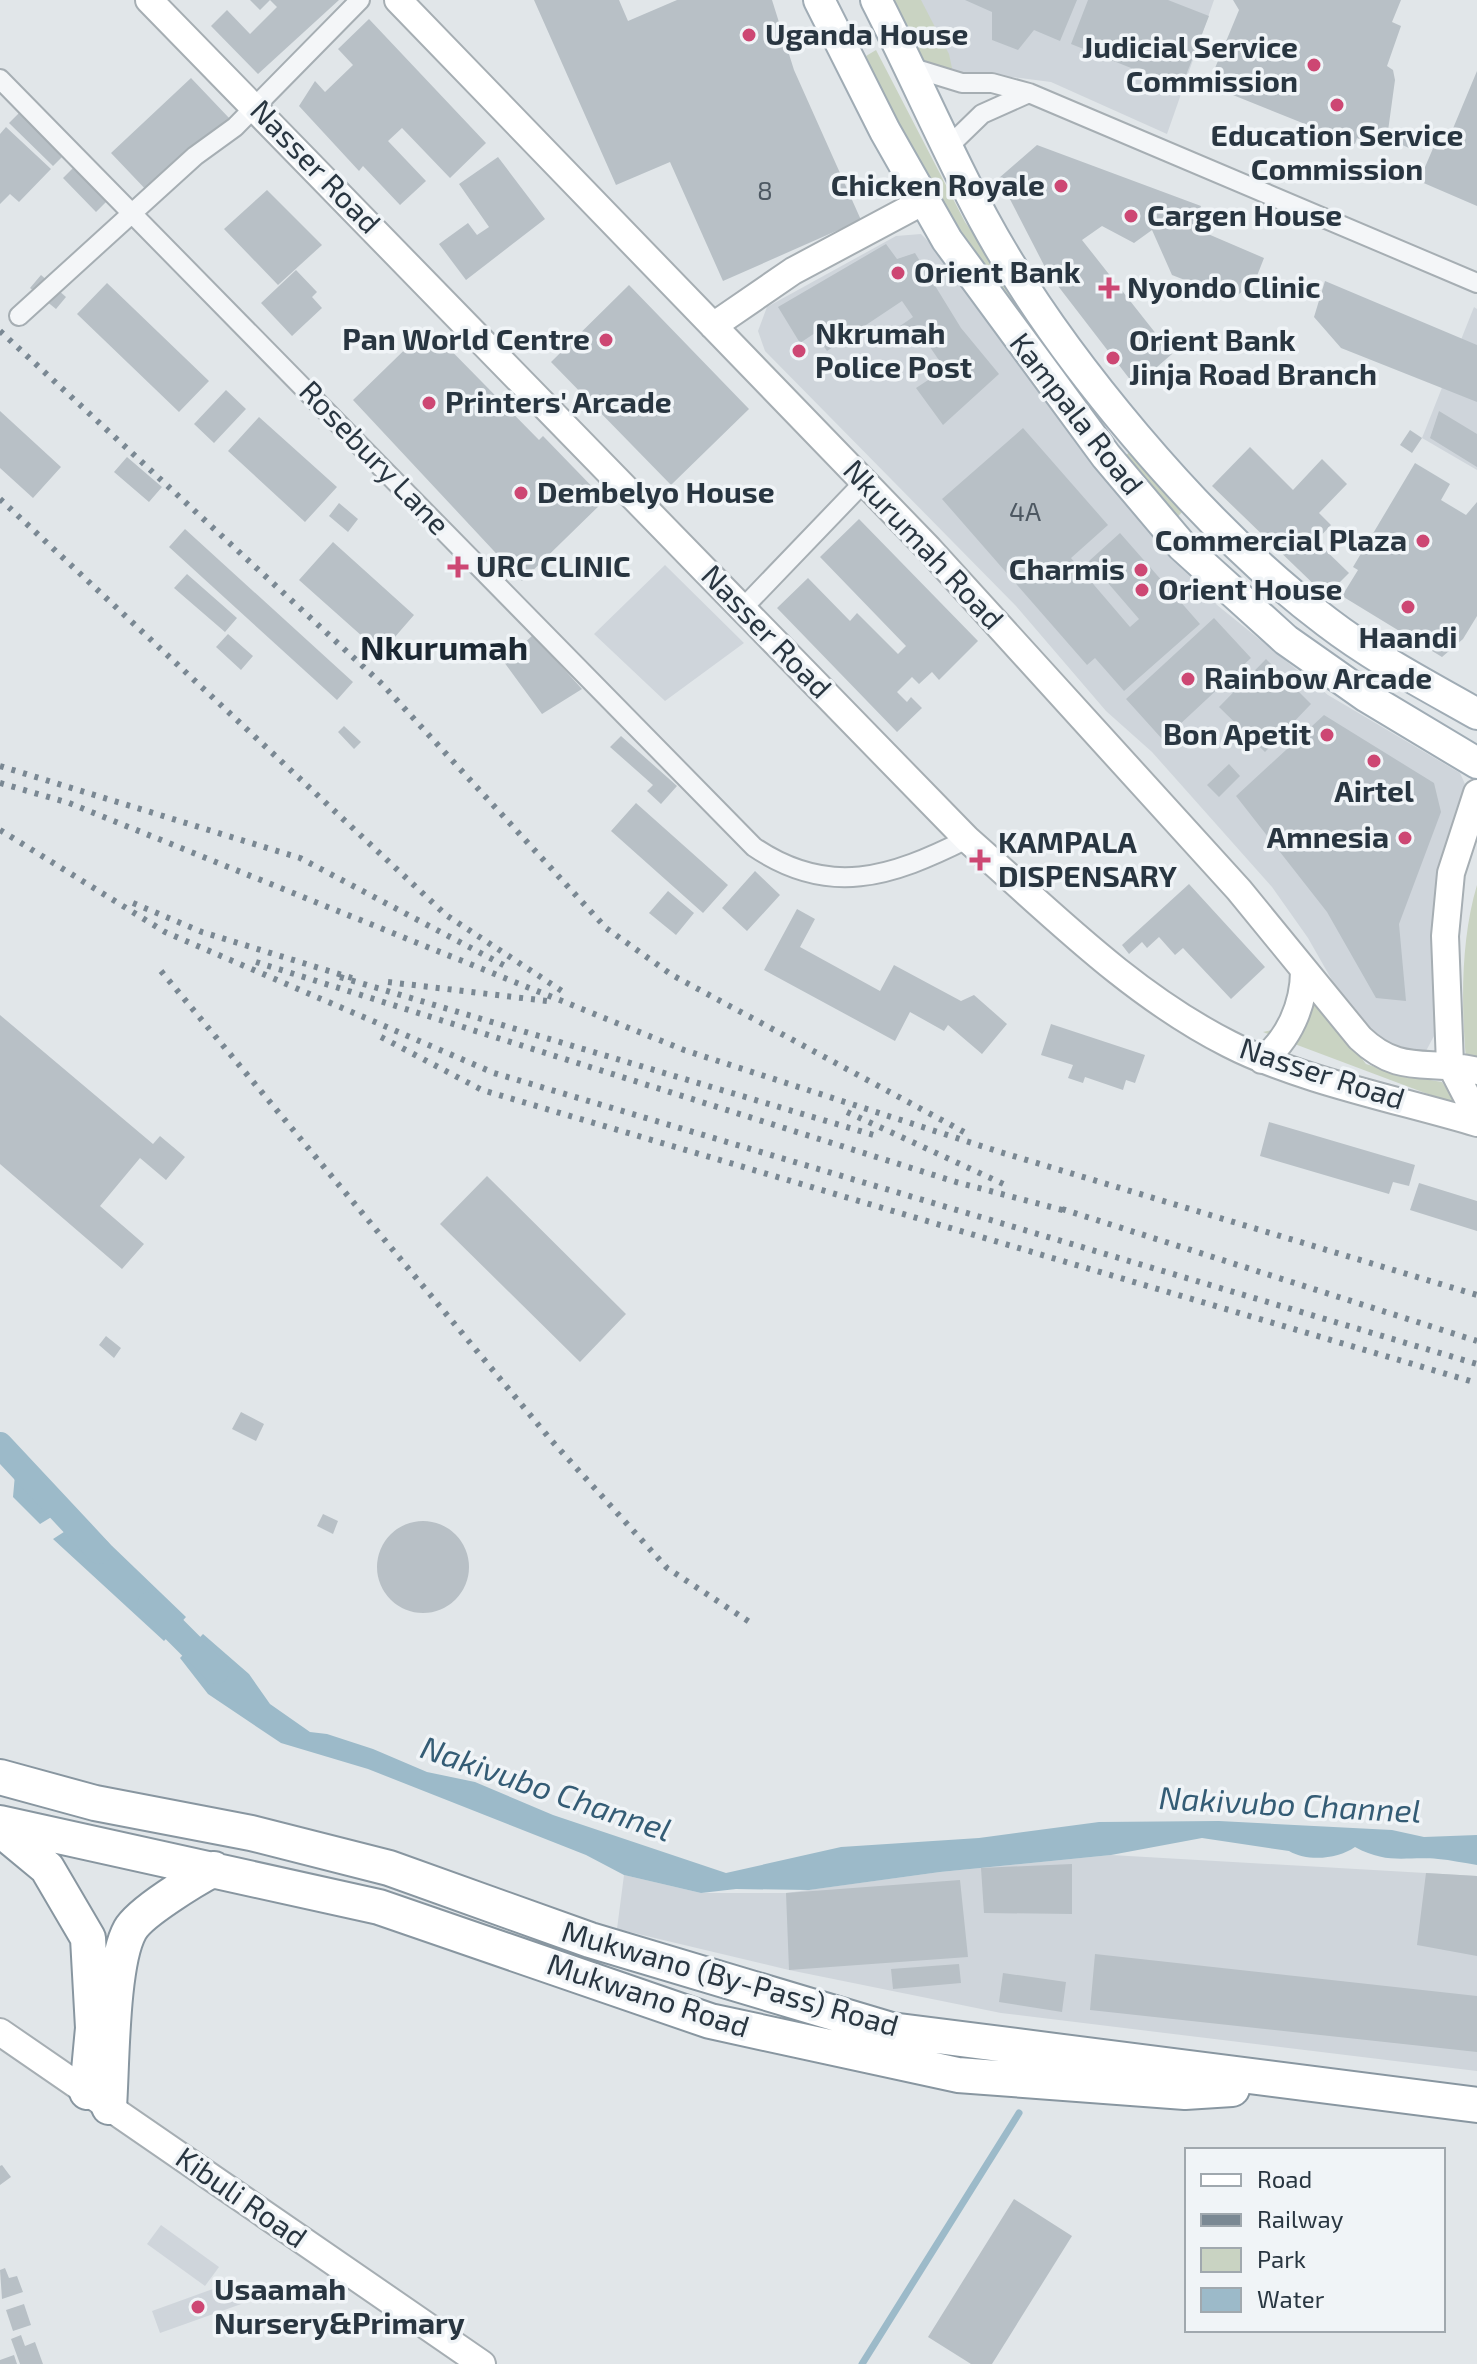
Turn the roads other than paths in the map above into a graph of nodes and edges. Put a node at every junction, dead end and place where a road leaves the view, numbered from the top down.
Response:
1 (149, 0) edge
2 (360, 0) edge
3 (398, 0) edge
4 (819, 0) edge
5 (876, 0) edge
6 (910, 67) junction
7 (0, 79) edge
8 (1029, 93) junction
9 (255, 105) junction
10 (948, 147) junction
11 (924, 201) junction
12 (133, 212) junction
13 (1477, 283) edge
14 (19, 316) dead end
15 (713, 326) junction
16 (864, 482) junction
17 (742, 609) junction
18 (1477, 714) edge
19 (1477, 763) edge
20 (1477, 793) edge
21 (967, 839) junction
22 (1304, 971) junction
23 (1262, 1060) junction
24 (1450, 1064) junction
25 (1477, 1071) edge
26 (1477, 1116) edge
27 (1477, 1123) edge
28 (0, 1777) edge
29 (0, 1826) edge
30 (214, 1869) junction
31 (0, 2032) edge
32 (1309, 2084) junction
33 (98, 2100) junction
34 (1477, 2105) edge
35 (482, 2364) edge

1 - 9 street, Nasser Road
2 - 9 street
3 - 15 street, Nkurumah Road
4 - 11 main road, Kampala Road
5 - 6 main road, Kampala Road
6 - 8 street
6 - 10 main road, Kampala Road
7 - 12 street, Rosebury Lane
8 - 10 street
8 - 13 street
9 - 12 street
9 - 17 street, Nasser Road
10 - 18 main road, Kampala Road
11 - 15 street
11 - 19 main road, Kampala Road
12 - 14 street
12 - 21 street, Rosebury Lane
15 - 16 street, Nkurumah Road
16 - 17 street
16 - 22 street, Nkurumah Road
17 - 21 street, Nasser Road
20 - 24 street
21 - 23 street, Nasser Road
22 - 23 street
22 - 24 street, Nkurumah Road
23 - 27 street, Nasser Road
24 - 25 street, Nkurumah Road
24 - 26 street
28 - 32 highway, Mukwano (By-Pass) Road
29 - 30 highway, Mukwano Road
29 - 33 highway
30 - 32 highway, Mukwano Road
30 - 33 highway
31 - 33 street, Kibuli Road
32 - 34 highway, Mukwano (By-Pass) Road
33 - 35 street, Kibuli Road

